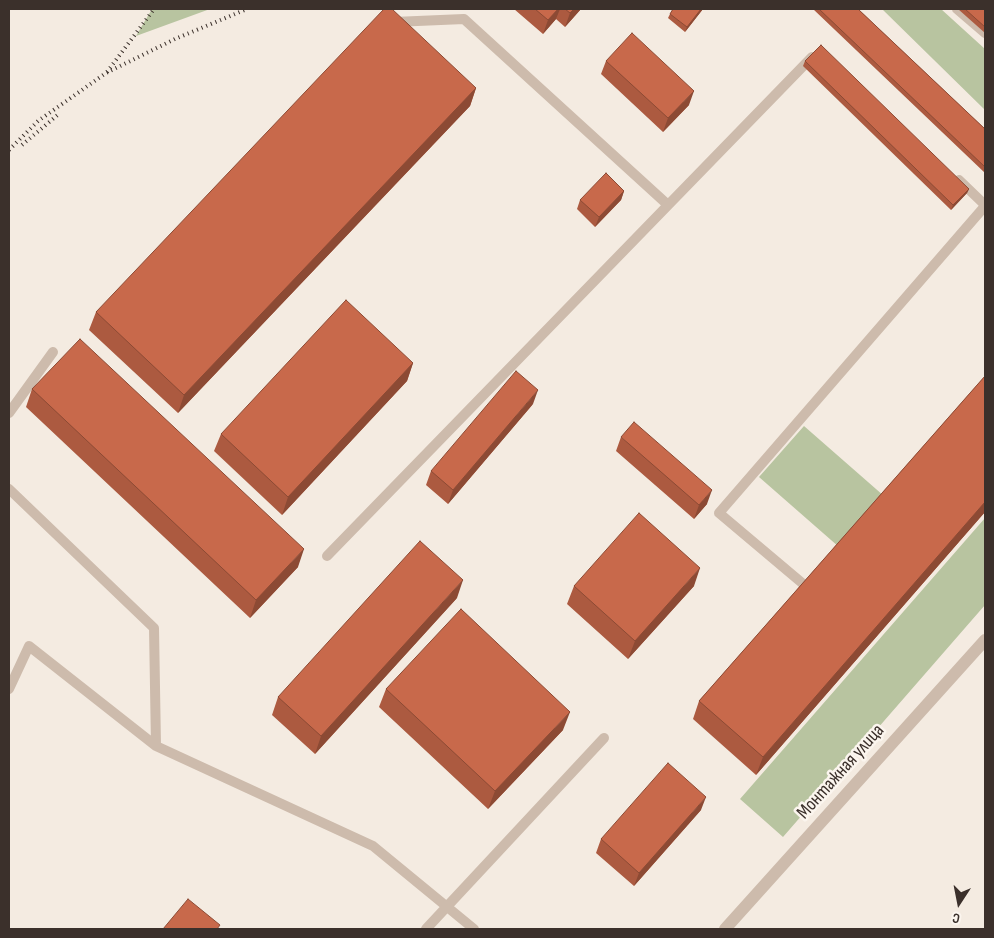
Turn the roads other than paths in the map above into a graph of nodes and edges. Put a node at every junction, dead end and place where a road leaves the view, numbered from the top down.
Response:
1 (957, 9) edge
2 (381, 22) edge
3 (985, 33) edge
4 (819, 49) edge
5 (949, 171) edge
6 (668, 205) junction
7 (985, 205) edge
8 (53, 352) dead end
9 (9, 413) edge
10 (9, 489) edge
11 (327, 556) dead end
12 (808, 588) edge
13 (985, 640) edge
14 (9, 689) edge
15 (604, 738) dead end
16 (156, 746) junction
17 (446, 906) junction
18 (426, 929) edge
19 (474, 929) edge
20 (725, 929) edge

1 - 3 lane
2 - 6 lane
4 - 6 lane
5 - 7 lane
6 - 11 lane
7 - 12 lane
8 - 9 lane
10 - 16 lane
13 - 20 street, Монтажная улица
14 - 16 lane
15 - 17 lane
16 - 17 lane
17 - 18 lane
17 - 19 lane

